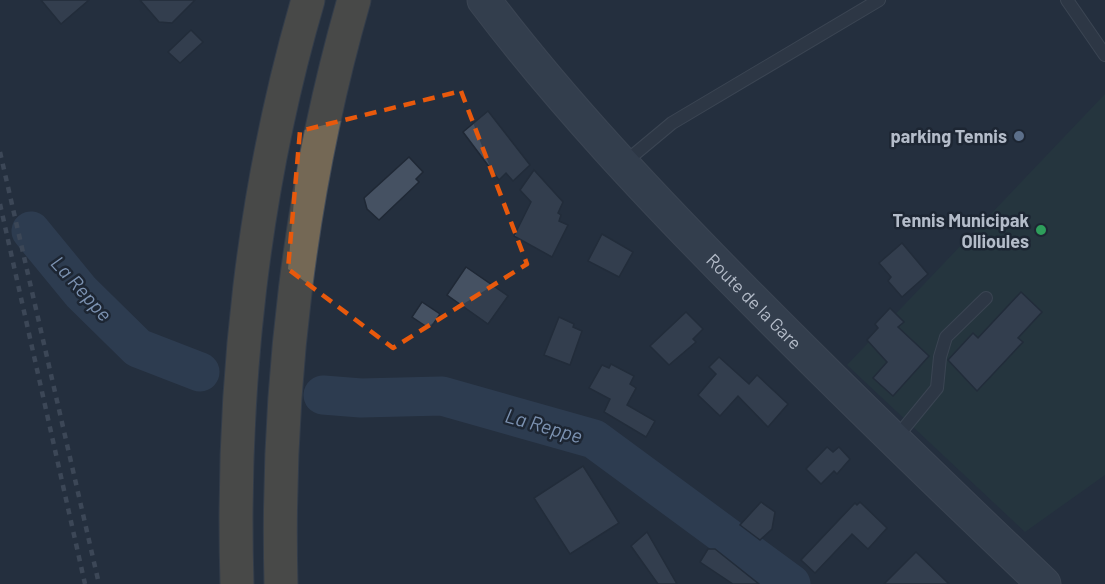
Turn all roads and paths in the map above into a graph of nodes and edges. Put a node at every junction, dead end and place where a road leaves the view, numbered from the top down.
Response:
1 (308, 0) edge
2 (354, 0) edge
3 (484, 0) edge
4 (879, 0) edge
5 (1067, 0) edge
6 (1105, 55) edge
7 (623, 164) junction
8 (986, 298) dead end
9 (893, 441) junction
10 (237, 584) edge
11 (280, 584) edge
12 (1044, 584) edge

1 - 10 highway
2 - 11 highway
3 - 7 street, Route de la Gare
4 - 7 lane
5 - 6 lane
7 - 9 street, Route de la Gare
8 - 9 lane
9 - 12 street, Route de la Gare

